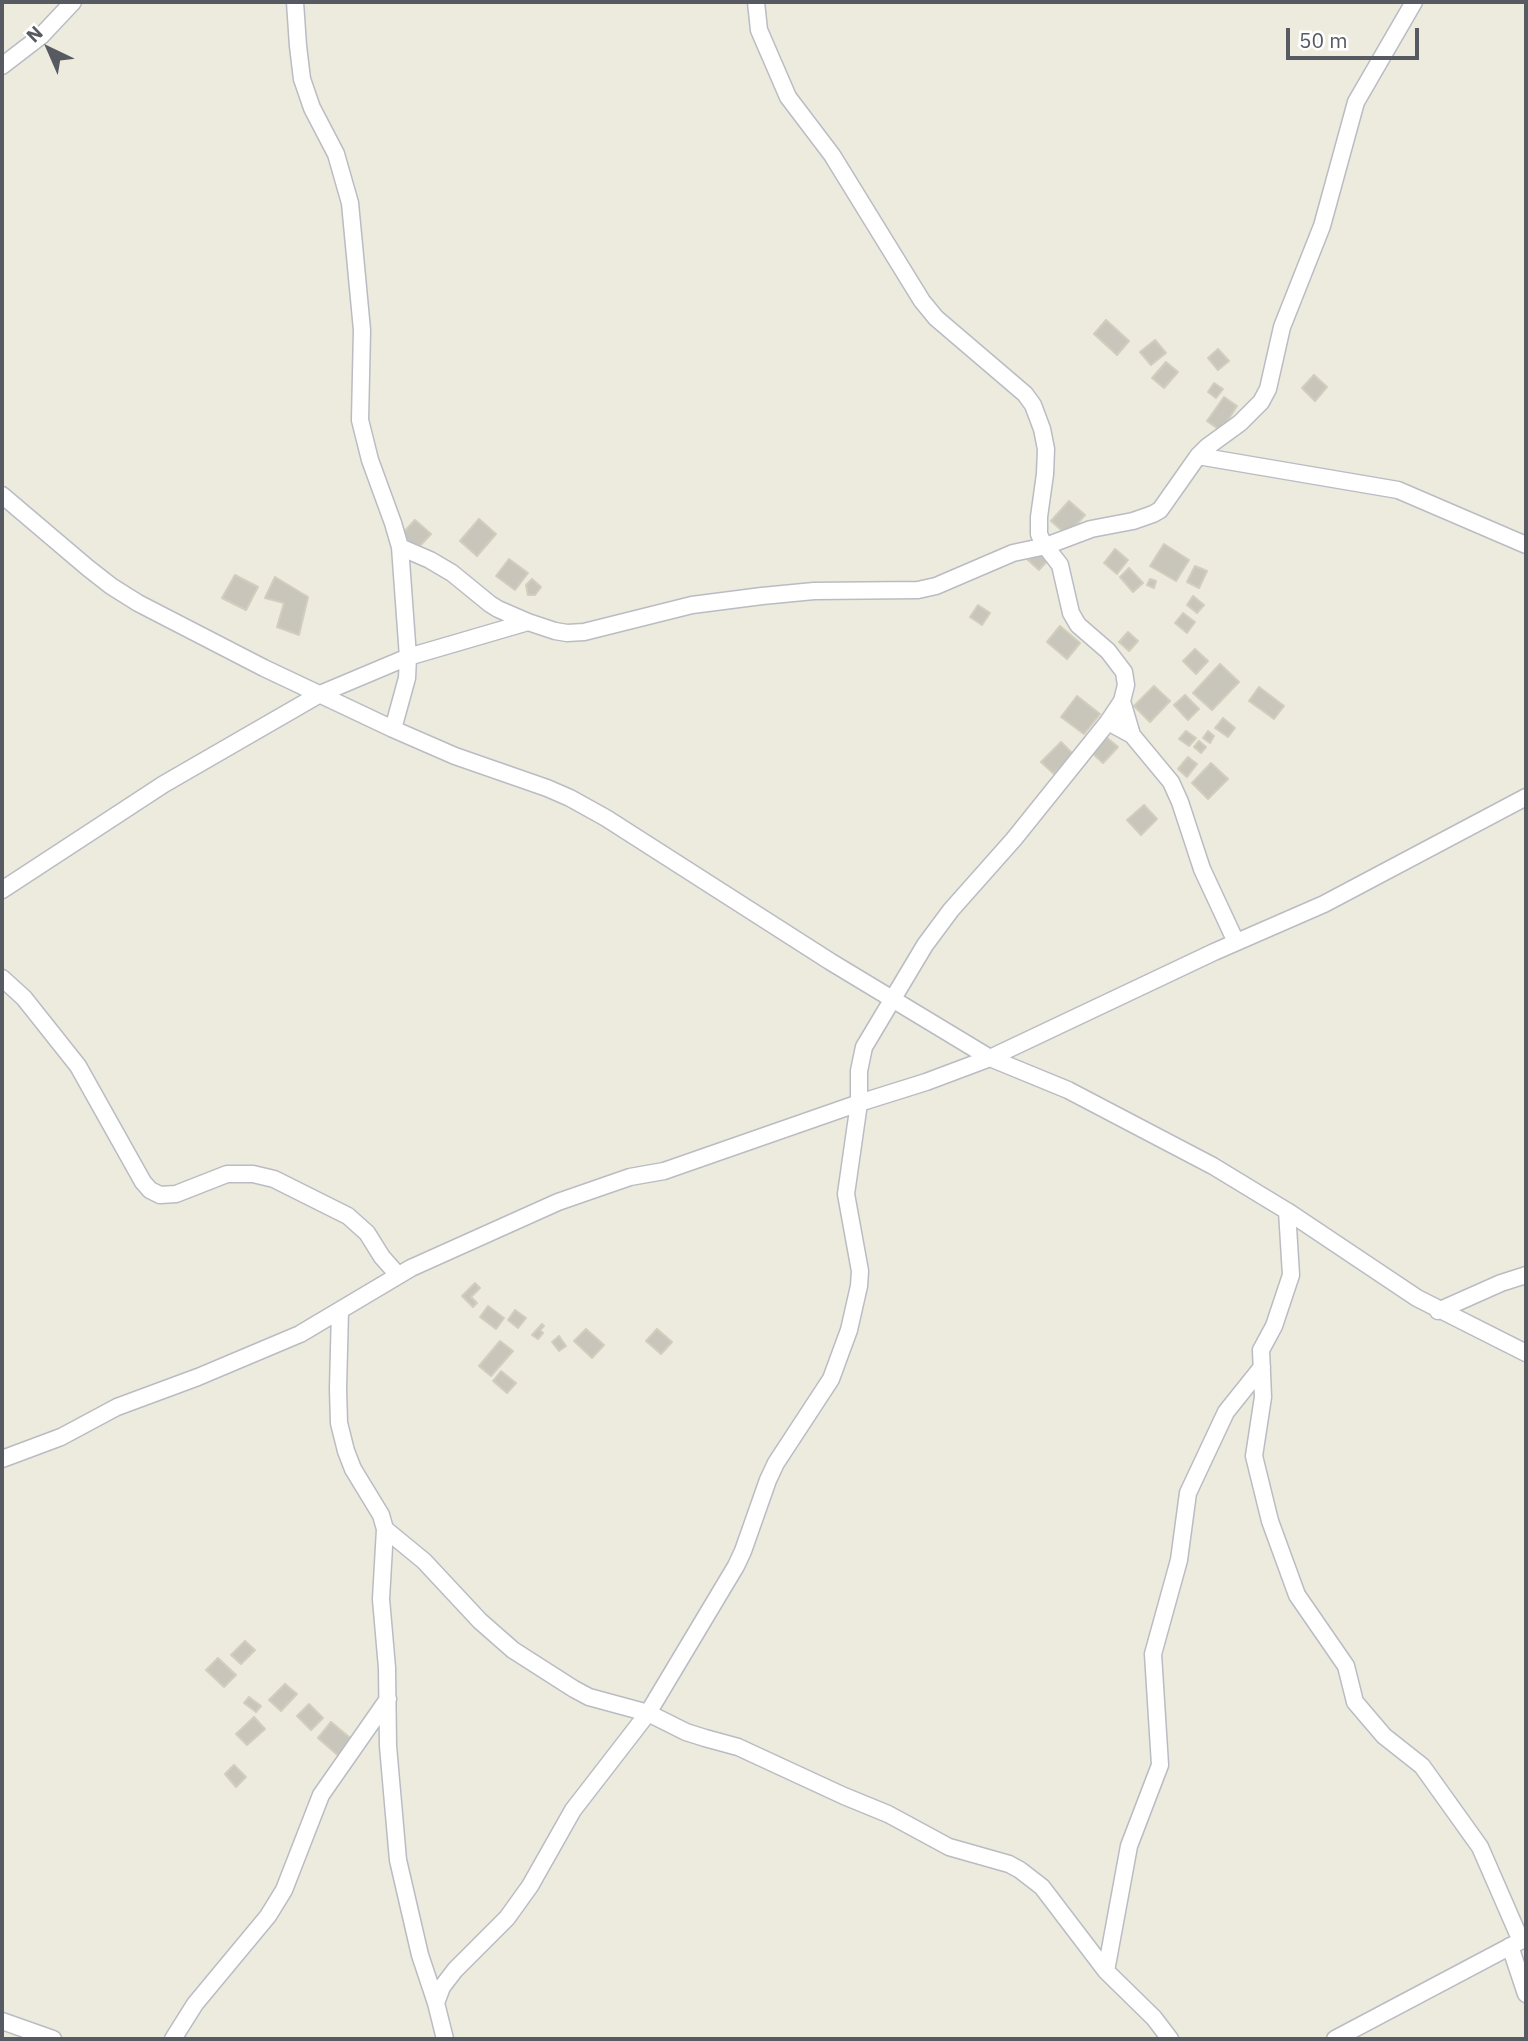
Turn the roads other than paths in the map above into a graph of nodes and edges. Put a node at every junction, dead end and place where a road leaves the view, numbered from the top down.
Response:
1 (73, 2) edge
2 (295, 2) edge
3 (756, 2) edge
4 (1414, 2) edge
5 (2, 66) edge
6 (1198, 456) junction
7 (2, 495) edge
8 (1526, 545) edge
9 (1046, 546) junction
10 (400, 547) junction
11 (528, 622) junction
12 (408, 657) junction
13 (320, 694) junction
14 (1122, 701) junction
15 (1108, 722) junction
16 (393, 729) junction
17 (1132, 735) junction
18 (1526, 797) edge
19 (2, 890) edge
20 (1236, 942) junction
21 (2, 978) edge
22 (892, 999) junction
23 (990, 1058) junction
24 (859, 1103) junction
25 (1287, 1211) junction
26 (398, 1275) junction
27 (1526, 1275) edge
28 (340, 1310) junction
29 (1438, 1311) junction
30 (1526, 1353) edge
31 (1262, 1367) junction
32 (2, 1459) edge
33 (385, 1529) junction
34 (388, 1699) junction
35 (648, 1713) junction
36 (1526, 1924) edge
37 (1519, 1942) edge
38 (1106, 1971) junction
39 (1526, 1994) edge
40 (436, 2003) junction
41 (2, 2021) edge
42 (53, 2039) edge
43 (173, 2039) edge
44 (445, 2039) edge
45 (1170, 2039) edge
46 (1335, 2039) edge

1 - 5 street
2 - 10 street
3 - 9 street
4 - 6 street
6 - 8 street
6 - 9 street
7 - 13 street
9 - 11 street
9 - 14 street
10 - 11 street
10 - 12 street
11 - 12 street
12 - 13 street
12 - 16 street
13 - 16 street
13 - 19 street
14 - 15 street
14 - 17 street
15 - 17 street
15 - 22 street
16 - 22 street
17 - 20 street
18 - 20 street
20 - 23 street
21 - 26 street
22 - 23 street
22 - 24 street
23 - 24 street
23 - 25 street
24 - 26 street
24 - 35 street
25 - 29 street
25 - 31 street
26 - 28 street
27 - 29 street
28 - 32 street
28 - 33 street
29 - 30 street
31 - 37 street
31 - 38 street
33 - 34 street
33 - 35 street
34 - 40 street
34 - 43 street
35 - 38 street
35 - 40 street
36 - 37 street
37 - 39 street
37 - 46 street
38 - 45 street
40 - 44 street
41 - 42 street

